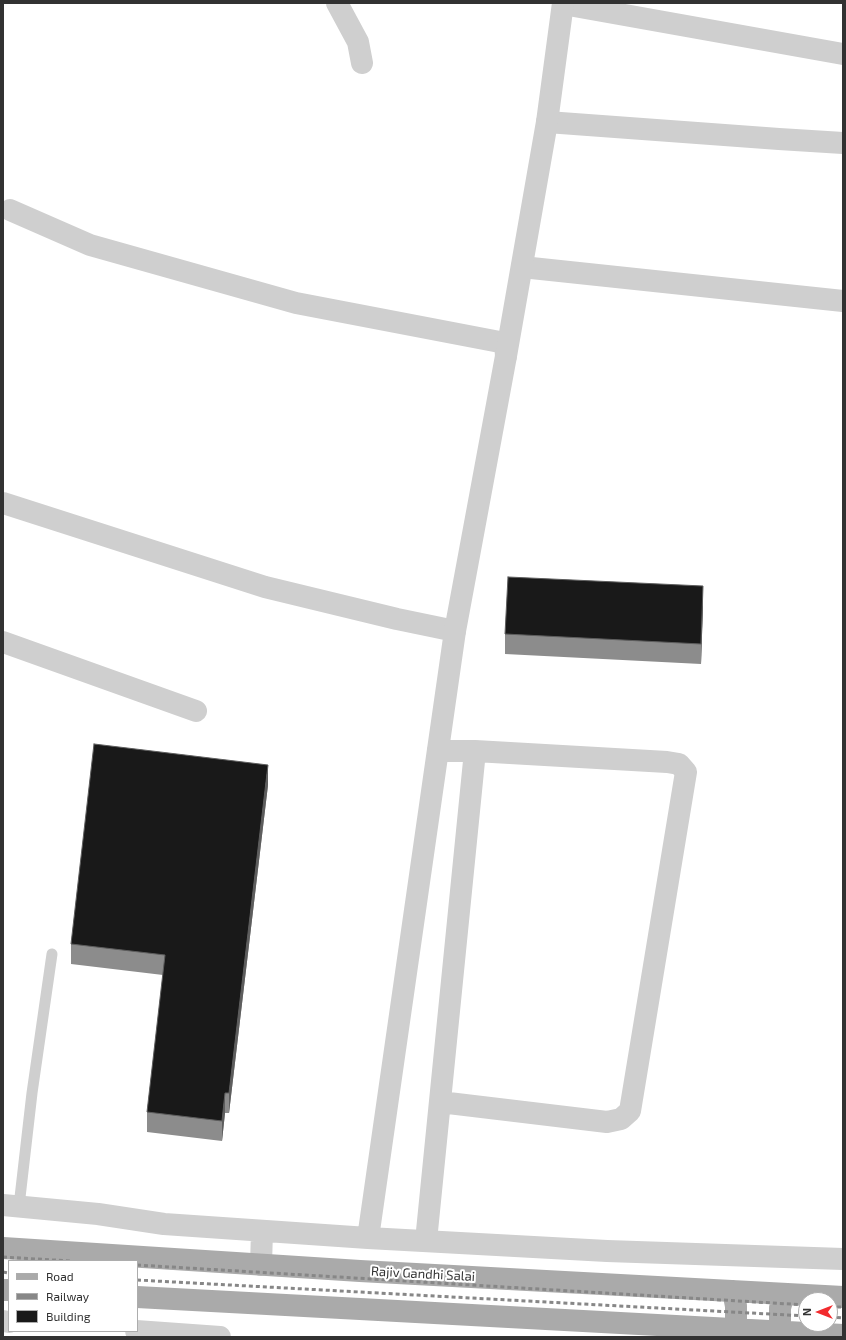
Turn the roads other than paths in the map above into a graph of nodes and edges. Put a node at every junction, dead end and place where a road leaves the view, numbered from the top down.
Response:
1 (336, 3) edge
2 (563, 4) edge
3 (843, 54) edge
4 (362, 63) dead end
5 (547, 122) junction
6 (843, 143) edge
7 (10, 210) dead end
8 (522, 267) junction
9 (843, 302) edge
10 (506, 356) junction
11 (3, 503) edge
12 (455, 631) junction
13 (3, 642) edge
14 (196, 711) dead end
15 (438, 752) junction
16 (475, 752) junction
17 (52, 954) dead end
18 (440, 1102) junction
19 (11, 1206) edge
20 (262, 1231) junction
21 (368, 1238) junction
22 (426, 1241) junction
23 (3, 1248) edge
24 (120, 1258) edge
25 (843, 1259) edge
26 (261, 1265) junction
27 (733, 1291) junction
28 (784, 1294) junction
29 (138, 1297) edge
30 (843, 1297) edge
31 (732, 1329) junction
32 (138, 1331) edge
33 (784, 1332) junction
34 (843, 1335) edge
35 (220, 1337) edge

1 - 4 street
2 - 3 street
2 - 5 street
5 - 6 street
5 - 8 street
7 - 10 street
8 - 9 street
8 - 10 street
10 - 12 street
11 - 12 street
12 - 15 street
13 - 14 street
15 - 16 street
15 - 21 street
16 - 18 street
16 - 18 street
17 - 19 lane
18 - 22 street
19 - 20 street
20 - 21 street
20 - 26 street
21 - 22 street
22 - 25 street
23 - 24 main road, Rajiv Gandhi Salai
24 - 26 main road, Rajiv Gandhi Salai
26 - 27 main road, Rajiv Gandhi Salai
27 - 28 main road, Rajiv Gandhi Salai
27 - 31 main road
28 - 30 main road, Rajiv Gandhi Salai
28 - 33 main road
29 - 31 main road
31 - 33 main road
32 - 35 street
33 - 34 main road

